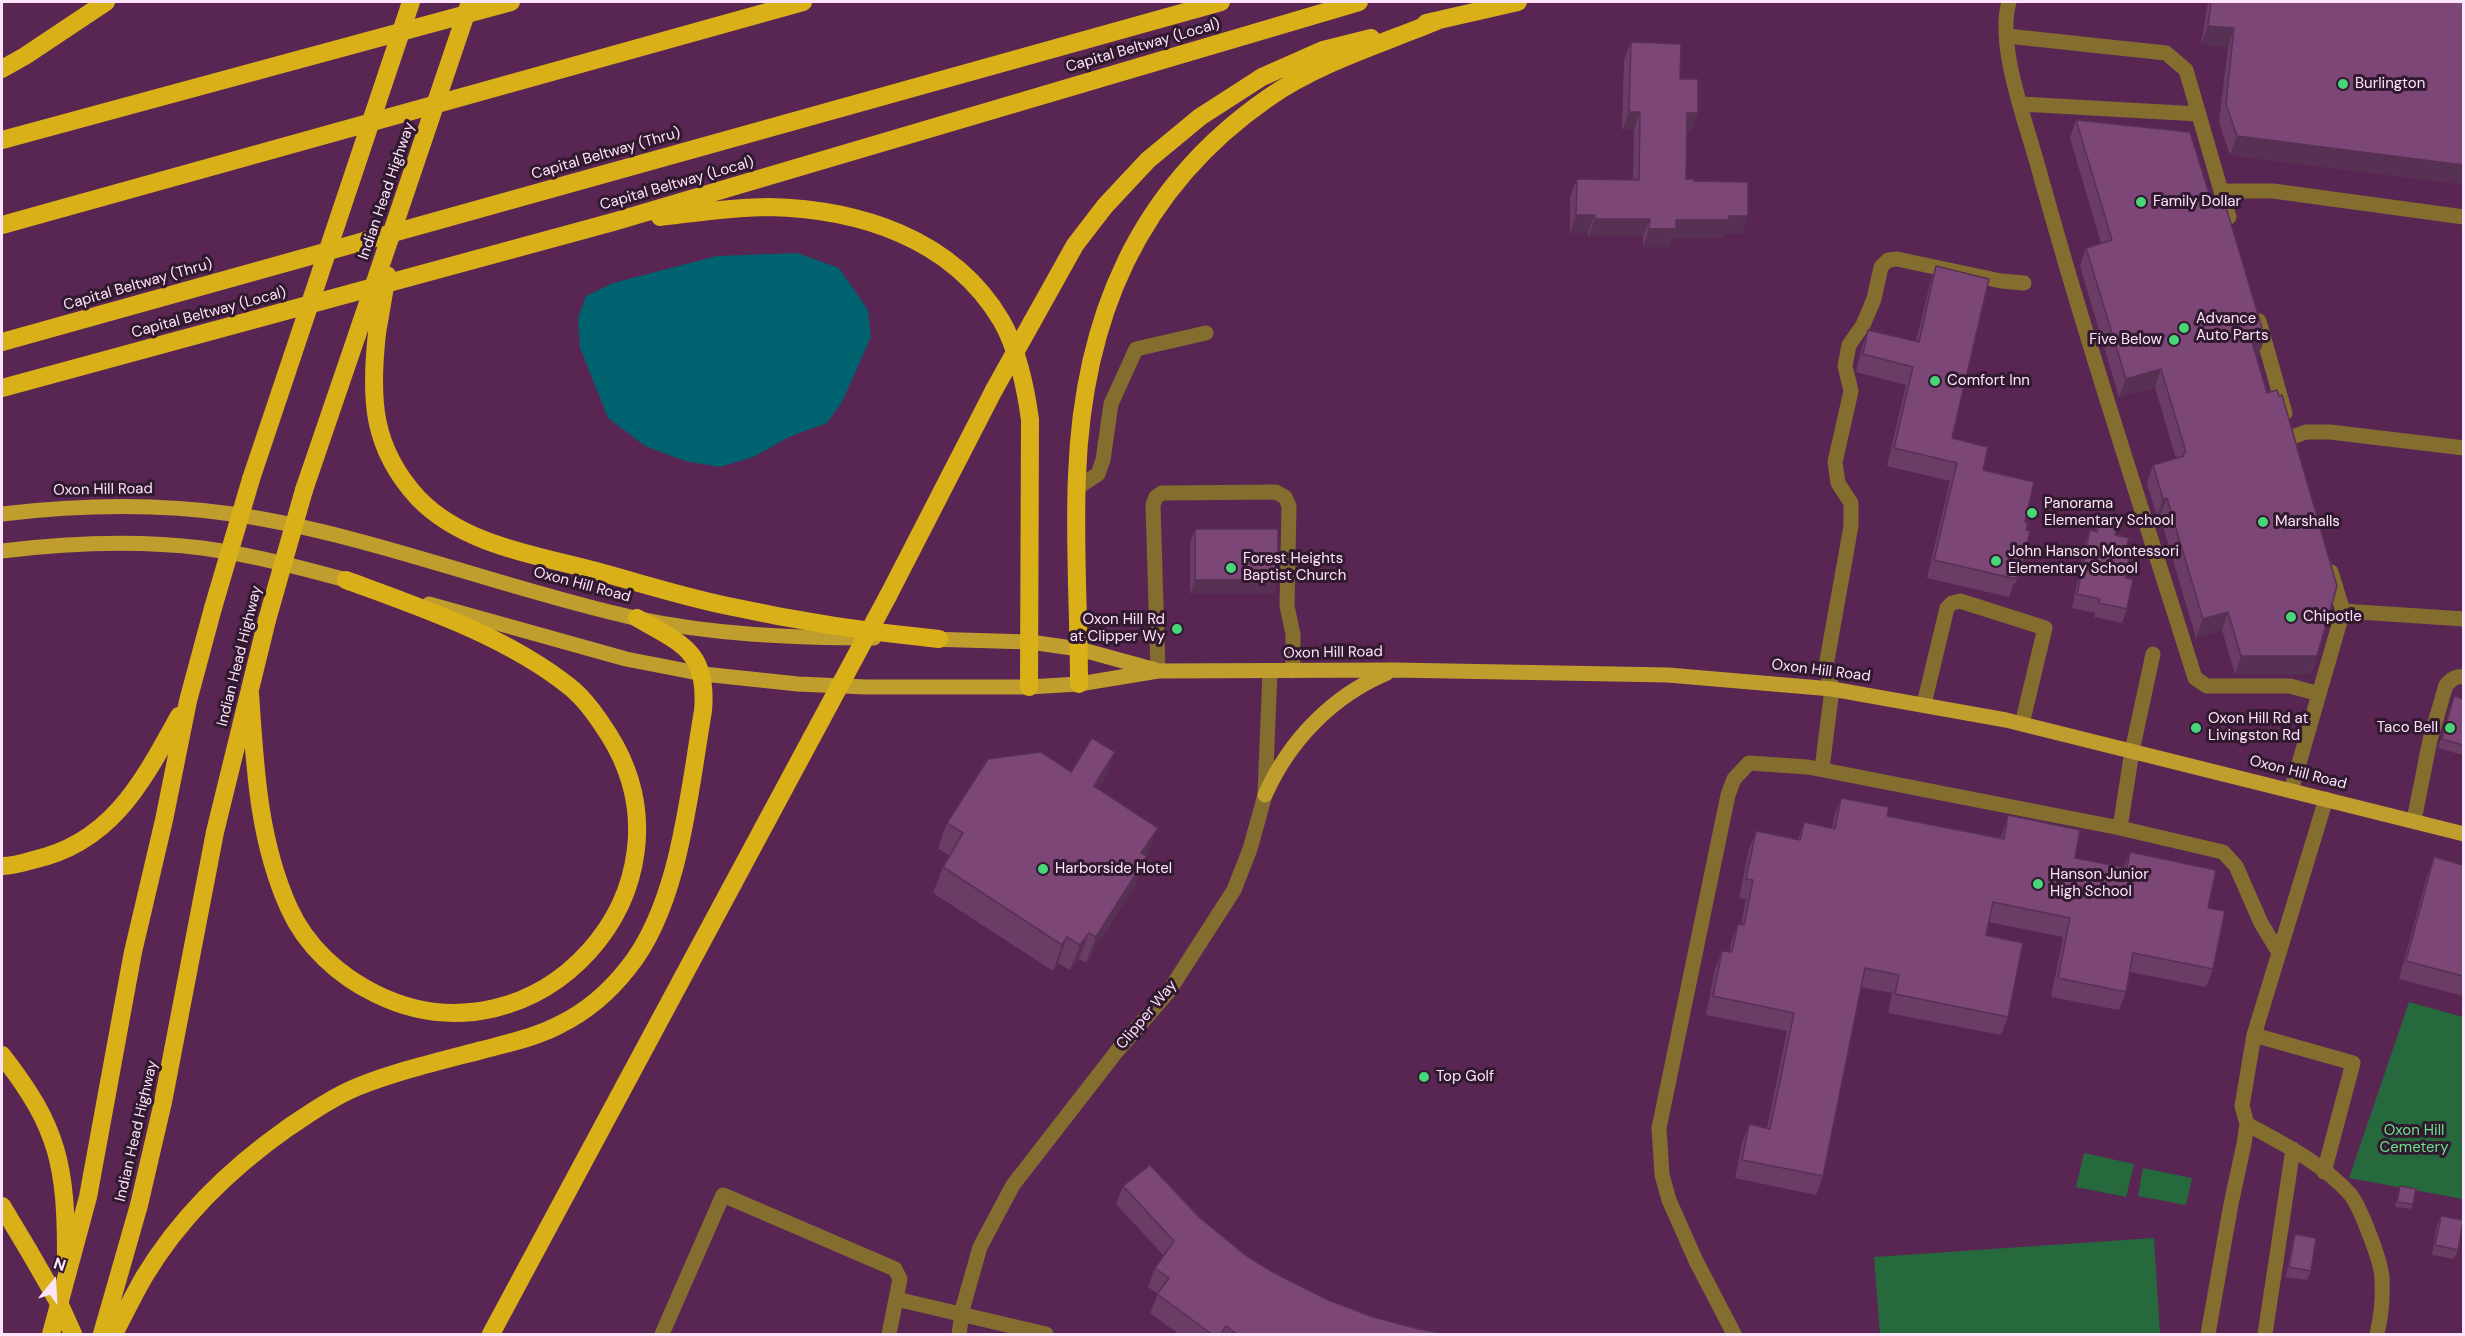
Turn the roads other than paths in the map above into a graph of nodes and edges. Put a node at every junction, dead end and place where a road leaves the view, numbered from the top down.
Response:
1 (106, 2) edge
2 (411, 2) edge
3 (470, 2) edge
4 (511, 2) edge
5 (803, 2) edge
6 (1221, 2) edge
7 (1359, 2) edge
8 (1518, 2) edge
9 (2009, 2) edge
10 (1437, 21) junction
11 (2007, 36) junction
12 (2, 69) edge
13 (2021, 104) junction
14 (2199, 114) junction
15 (2, 140) edge
16 (407, 186) junction
17 (2221, 191) junction
18 (2463, 217) edge
19 (613, 222) junction
20 (2, 225) edge
21 (2234, 234) edge
22 (2024, 283) dead end
23 (2256, 310) edge
24 (1206, 333) dead end
25 (2, 342) edge
26 (2, 388) edge
27 (2292, 437) junction
28 (2463, 448) edge
29 (2298, 456) edge
30 (1077, 488) junction
31 (2, 514) edge
32 (2, 551) edge
33 (2328, 561) edge
34 (346, 580) junction
35 (2343, 611) junction
36 (637, 618) junction
37 (2463, 619) edge
38 (939, 639) junction
39 (1030, 642) junction
40 (1079, 649) junction
41 (2153, 654) dead end
42 (1395, 670) junction
43 (1158, 671) junction
44 (1293, 671) junction
45 (1270, 672) junction
46 (703, 674) junction
47 (2463, 677) edge
48 (1079, 684) junction
49 (1029, 687) junction
50 (1832, 689) junction
51 (250, 693) junction
52 (2319, 694) junction
53 (188, 701) junction
54 (1924, 704) junction
55 (2022, 724) junction
56 (2132, 751) junction
57 (1822, 769) junction
58 (2291, 791) junction
59 (1265, 795) junction
60 (2326, 799) junction
61 (2414, 820) junction
62 (2120, 828) junction
63 (2463, 833) edge
64 (2, 866) edge
65 (2279, 953) junction
66 (2254, 1035) junction
67 (2, 1055) edge
68 (2247, 1124) junction
69 (2293, 1149) junction
70 (2324, 1172) junction
71 (2, 1206) edge
72 (66, 1286) junction
73 (896, 1299) junction
74 (962, 1314) junction
75 (51, 1335) edge
76 (73, 1335) edge
77 (102, 1335) edge
78 (114, 1335) edge
79 (491, 1335) edge
80 (662, 1335) edge
81 (889, 1335) edge
82 (959, 1335) edge
83 (1046, 1335) edge
84 (1734, 1335) edge
85 (2208, 1335) edge
86 (2265, 1335) edge
87 (2377, 1335) edge

1 - 12 highway
2 - 53 highway, bridge
3 - 16 highway, Indian Head Highway, bridge
4 - 15 highway
5 - 20 highway
6 - 25 highway, Capital Beltway (Thru)
7 - 19 highway, Capital Beltway (Local)
8 - 10 highway
9 - 11 street
10 - 30 highway
10 - 79 highway, bridge
11 - 13 street
11 - 14 street
13 - 14 street
13 - 52 street
14 - 17 street
16 - 38 highway, bridge
16 - 51 highway, Indian Head Highway, bridge
17 - 18 street
17 - 21 street
19 - 26 highway, Capital Beltway (Local)
19 - 39 highway
22 - 50 street
23 - 27 street
24 - 30 street
27 - 28 street
27 - 29 street
30 - 40 highway
31 - 36 main road, Oxon Hill Road
32 - 34 main road, Oxon Hill Road
33 - 35 street
34 - 46 main road, Oxon Hill Road
34 - 51 highway
35 - 37 street
35 - 52 street
36 - 38 main road, Oxon Hill Road
36 - 46 highway
38 - 39 main road, Oxon Hill Road
39 - 40 main road, Oxon Hill Road
39 - 49 highway
40 - 43 main road, Oxon Hill Road
40 - 48 highway
41 - 56 street
42 - 44 main road, Oxon Hill Road
42 - 50 main road, Oxon Hill Road
42 - 59 main road
43 - 44 street
43 - 45 main road, Oxon Hill Road
43 - 48 main road, Oxon Hill Road
44 - 45 main road, Oxon Hill Road
45 - 59 street, Clipper Way
46 - 49 main road, Oxon Hill Road
46 - 78 highway
47 - 61 street
48 - 49 main road, Oxon Hill Road
50 - 54 main road, Oxon Hill Road
50 - 57 street
51 - 77 highway, Indian Head Highway
52 - 58 street
53 - 64 highway
53 - 72 highway
54 - 55 main road, Oxon Hill Road
54 - 55 street
55 - 56 main road, Oxon Hill Road
56 - 58 main road, Oxon Hill Road
56 - 62 street
57 - 62 street
57 - 84 street
58 - 60 main road, Oxon Hill Road
59 - 74 street, Clipper Way
60 - 61 main road, Oxon Hill Road
60 - 65 street
61 - 63 main road, Oxon Hill Road
62 - 65 street
65 - 66 street
66 - 68 street
66 - 70 street
67 - 72 highway
68 - 69 street
68 - 85 street
69 - 70 street
69 - 86 street
70 - 87 street
71 - 76 highway, bridge
72 - 75 highway
73 - 74 street
73 - 80 street
73 - 81 street
74 - 82 street, Clipper Way
74 - 83 street

